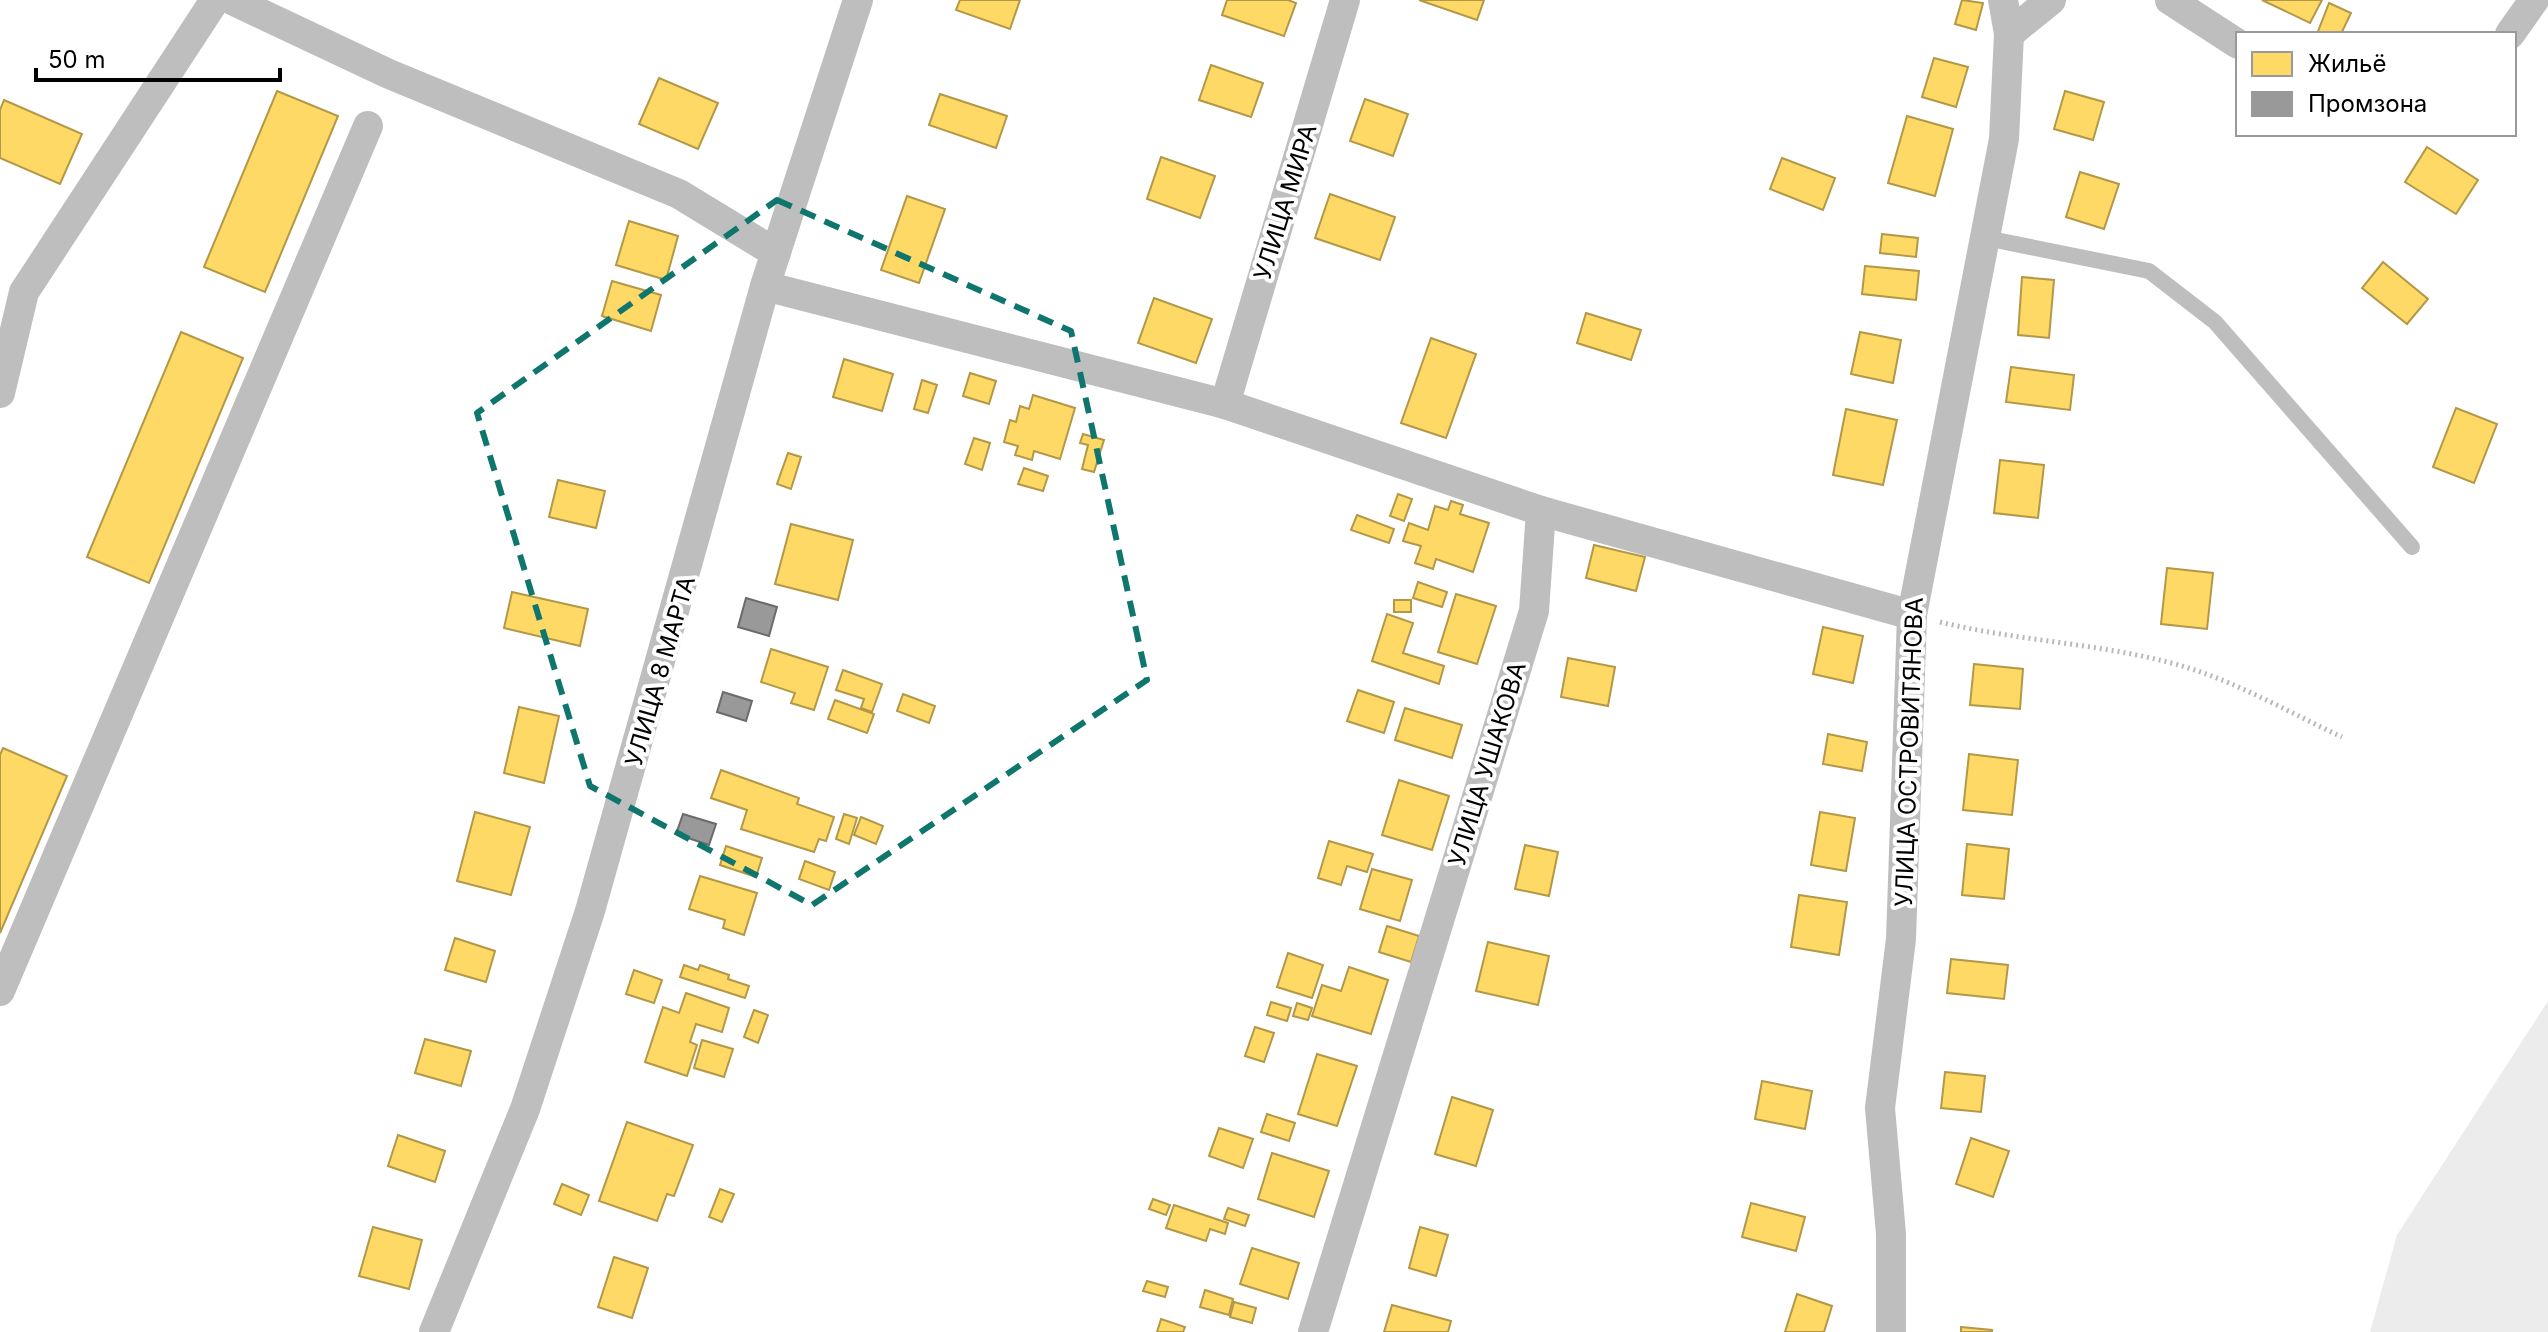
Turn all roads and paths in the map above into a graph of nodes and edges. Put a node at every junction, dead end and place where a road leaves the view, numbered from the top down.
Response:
1 (215, 0) edge
2 (232, 0) edge
3 (858, 0) edge
4 (1345, 0) edge
5 (2003, 0) edge
6 (2051, 0) edge
7 (2170, 0) edge
8 (2534, 0) edge
9 (2511, 32) edge
10 (2009, 34) junction
11 (2236, 43) edge
12 (368, 126) dead end
13 (1986, 238) junction
14 (776, 253) junction
15 (765, 286) junction
16 (0, 393) edge
17 (1225, 404) junction
18 (1541, 511) junction
19 (2412, 547) dead end
20 (1912, 615) junction
21 (2342, 737) dead end
22 (0, 991) edge
23 (434, 1332) edge
24 (1313, 1332) edge
25 (1891, 1332) edge

1 - 16 street
2 - 14 street
3 - 14 street, УЛИЦА 8 МАРТА
4 - 17 street, УЛИЦА МИРА
5 - 10 street, УЛИЦА ОСТРОВИТЯНОВА
6 - 10 street
7 - 11 street
8 - 9 street
10 - 13 street, УЛИЦА ОСТРОВИТЯНОВА
12 - 22 street
13 - 19 lane
13 - 20 street, УЛИЦА ОСТРОВИТЯНОВА
14 - 15 street, УЛИЦА 8 МАРТА
15 - 17 street
15 - 23 street, УЛИЦА 8 МАРТА
17 - 18 street
18 - 20 street
18 - 24 street, УЛИЦА УШАКОВА
20 - 21 path
20 - 25 street, УЛИЦА ОСТРОВИТЯНОВА

